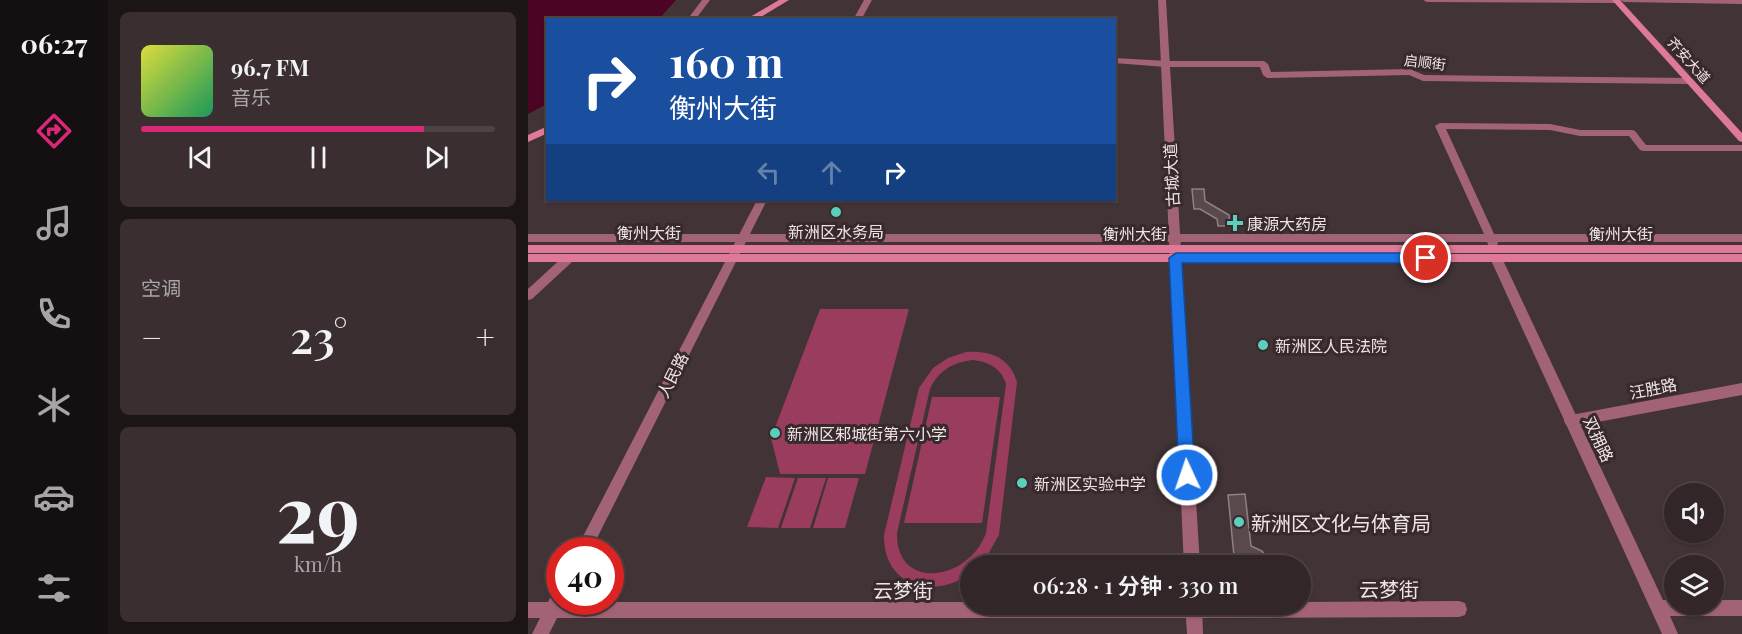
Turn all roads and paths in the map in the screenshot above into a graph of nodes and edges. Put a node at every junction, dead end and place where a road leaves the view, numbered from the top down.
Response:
1 (706, 0) edge
2 (785, 0) edge
3 (868, 0) edge
4 (1162, 0) edge
5 (1427, 0) edge
6 (1616, 0) edge
7 (1624, 0) edge
8 (1742, 2) edge
9 (692, 18) edge
10 (753, 18) edge
11 (858, 18) edge
12 (1116, 60) edge
13 (1166, 64) junction
14 (1689, 81) junction
15 (1742, 128) edge
16 (546, 130) edge
17 (1742, 139) edge
18 (528, 140) edge
19 (1742, 148) edge
20 (761, 201) edge
21 (528, 238) edge
22 (1490, 238) junction
23 (1742, 238) edge
24 (736, 248) junction
25 (1175, 248) junction
26 (528, 249) edge
27 (1742, 249) edge
28 (1496, 254) junction
29 (528, 258) edge
30 (569, 258) junction
31 (1742, 258) edge
32 (528, 296) edge
33 (1742, 389) edge
34 (1571, 421) junction
35 (590, 537) edge
36 (1191, 555) edge
37 (624, 603) edge
38 (546, 606) edge
39 (960, 606) edge
40 (1311, 608) edge
41 (1658, 608) junction
42 (1742, 608) edge
43 (1459, 609) dead end
44 (528, 610) edge
45 (550, 615) edge
46 (1194, 615) edge
47 (540, 634) edge
48 (1195, 634) edge
49 (1670, 634) edge

1 - 9 street
2 - 10 main road
3 - 11 street
4 - 13 street, 古城大道
5 - 6 street
6 - 14 main road, 齐安大道
7 - 8 street
7 - 15 main road, 齐安大道
12 - 13 street, 启顺街
13 - 14 street, 启顺街
13 - 25 street, 古城大道
14 - 17 main road, 齐安大道
16 - 18 main road
19 - 22 street, 双拥路
20 - 24 street, 人民路
21 - 24 street
22 - 23 street
22 - 25 street
22 - 28 street, 双拥路
24 - 25 main road, 衡州大街
24 - 25 street
24 - 26 main road, 衡州大街
24 - 30 main road, 衡州大街
24 - 35 street, 人民路
25 - 28 main road, 衡州大街
25 - 36 street, 古城大道
27 - 28 main road, 衡州大街
28 - 31 main road, 衡州大街
28 - 34 street, 双拥路
29 - 30 main road, 衡州大街
30 - 32 street
33 - 34 street, 汪胜路
34 - 41 street, 双拥路
37 - 39 street, 云梦街
38 - 44 street, 云梦街
40 - 43 street, 云梦街
41 - 42 street
41 - 49 street, 双拥路
45 - 47 street
46 - 48 street

